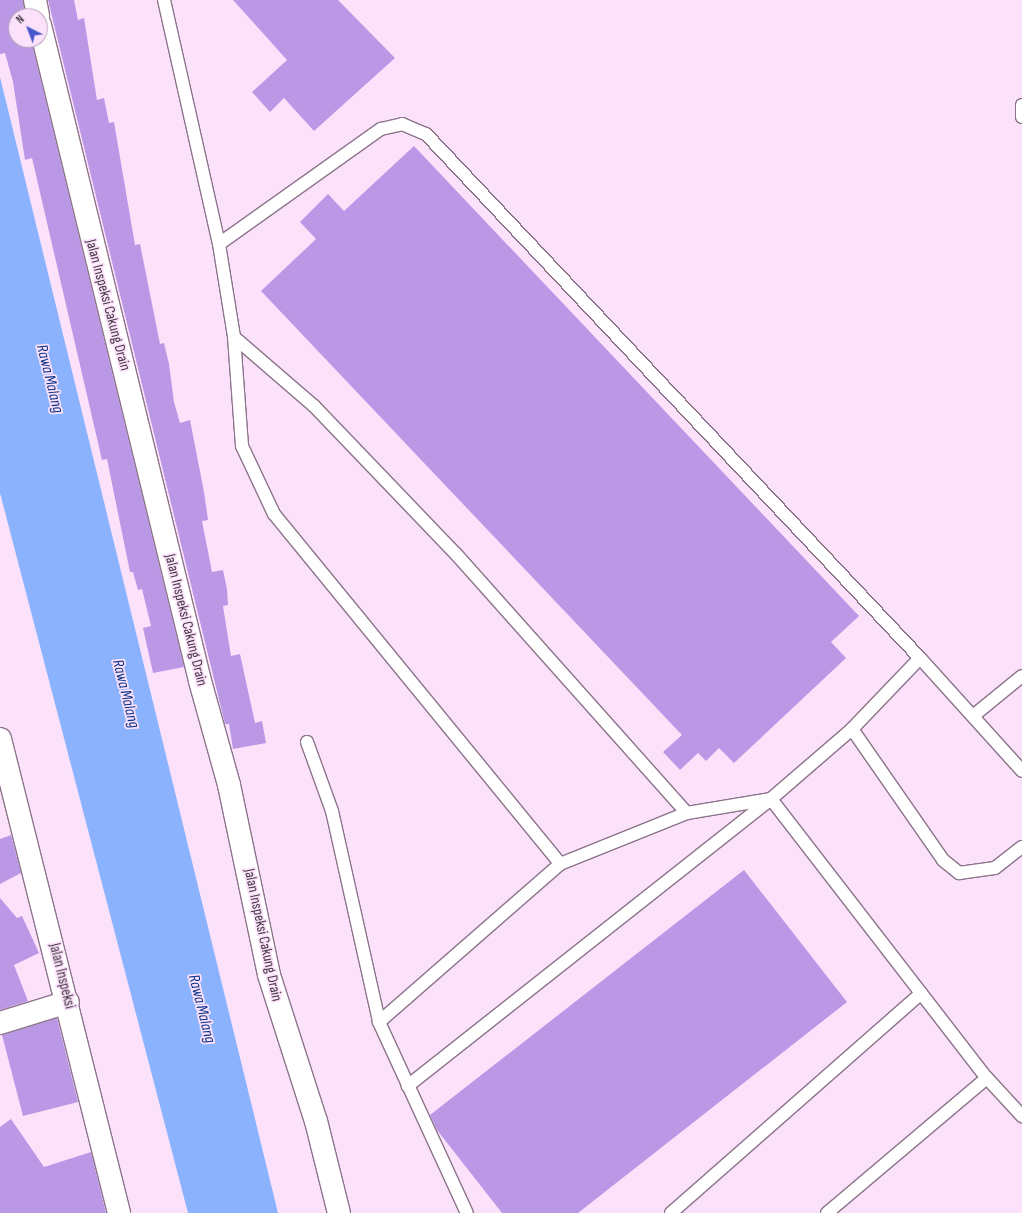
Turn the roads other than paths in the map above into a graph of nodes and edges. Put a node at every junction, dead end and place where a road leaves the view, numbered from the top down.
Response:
1 (164, 0) edge
2 (46, 48) edge
3 (1022, 105) edge
4 (1022, 117) edge
5 (219, 244) junction
6 (234, 337) junction
7 (920, 658) junction
8 (1022, 676) edge
9 (973, 716) junction
10 (852, 729) junction
11 (0, 739) edge
12 (307, 742) dead end
13 (1022, 771) edge
14 (6, 794) edge
15 (771, 799) junction
16 (687, 812) junction
17 (1022, 848) edge
18 (560, 864) junction
19 (921, 993) junction
20 (68, 1002) junction
21 (379, 1022) junction
22 (0, 1023) edge
23 (987, 1078) junction
24 (408, 1086) junction
25 (1022, 1116) edge
26 (119, 1213) edge
27 (339, 1213) edge
28 (467, 1213) edge
29 (671, 1213) edge
30 (827, 1213) edge

1 - 5 lane
2 - 27 street, Jalan Inspeksi Cakung Drain
3 - 4 lane
5 - 6 lane
5 - 7 lane
6 - 16 lane
6 - 18 lane
7 - 9 lane
7 - 10 lane
8 - 9 lane
9 - 13 lane
10 - 15 lane
10 - 17 lane
11 - 14 street, Jalan Inspeksi
12 - 21 lane
14 - 20 street, Jalan Inspeksi
15 - 16 lane
15 - 19 lane
15 - 24 lane
16 - 18 lane
18 - 21 lane
19 - 23 lane
19 - 29 lane
20 - 22 street
20 - 26 street, Jalan Inspeksi
21 - 24 lane
23 - 25 lane
23 - 30 lane
24 - 28 lane

